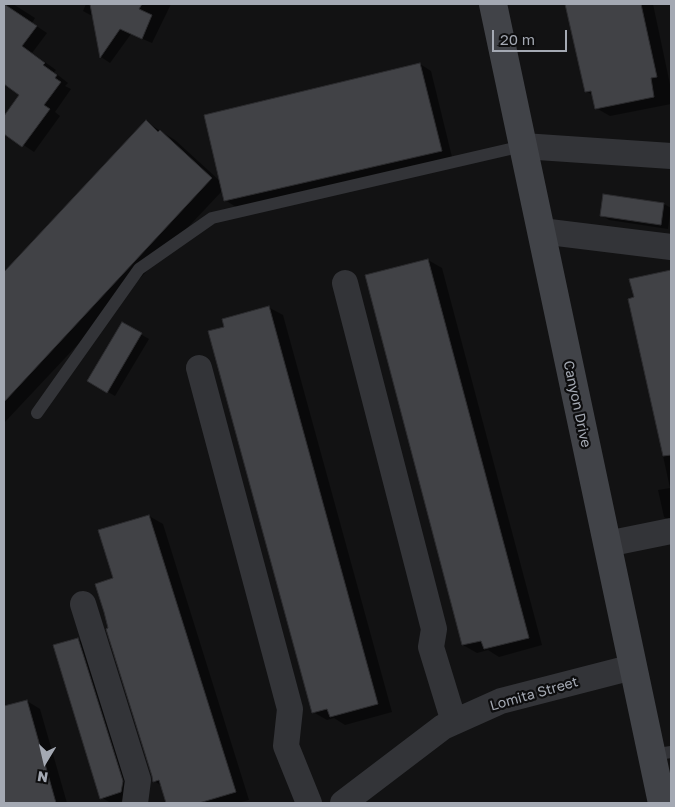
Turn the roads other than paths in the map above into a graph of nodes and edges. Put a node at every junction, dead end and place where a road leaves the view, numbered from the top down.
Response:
1 (493, 4) edge
2 (523, 146) junction
3 (671, 156) edge
4 (541, 231) junction
5 (671, 247) edge
6 (345, 283) dead end
7 (199, 368) dead end
8 (37, 413) dead end
9 (671, 531) edge
10 (606, 544) junction
11 (83, 604) dead end
12 (633, 668) junction
13 (454, 722) junction
14 (661, 753) edge
15 (135, 803) edge
16 (309, 803) edge
17 (343, 803) edge
18 (662, 803) edge

1 - 2 main road, Canyon Drive
2 - 3 street
2 - 4 main road, Canyon Drive
2 - 8 lane
4 - 5 street
4 - 10 main road, Canyon Drive
6 - 13 street
7 - 16 street
9 - 10 street
10 - 12 main road, Canyon Drive
11 - 15 street
12 - 13 street, Lomita Street
12 - 14 main road, Canyon Drive
13 - 17 street, Lomita Street
14 - 18 main road, Canyon Drive

